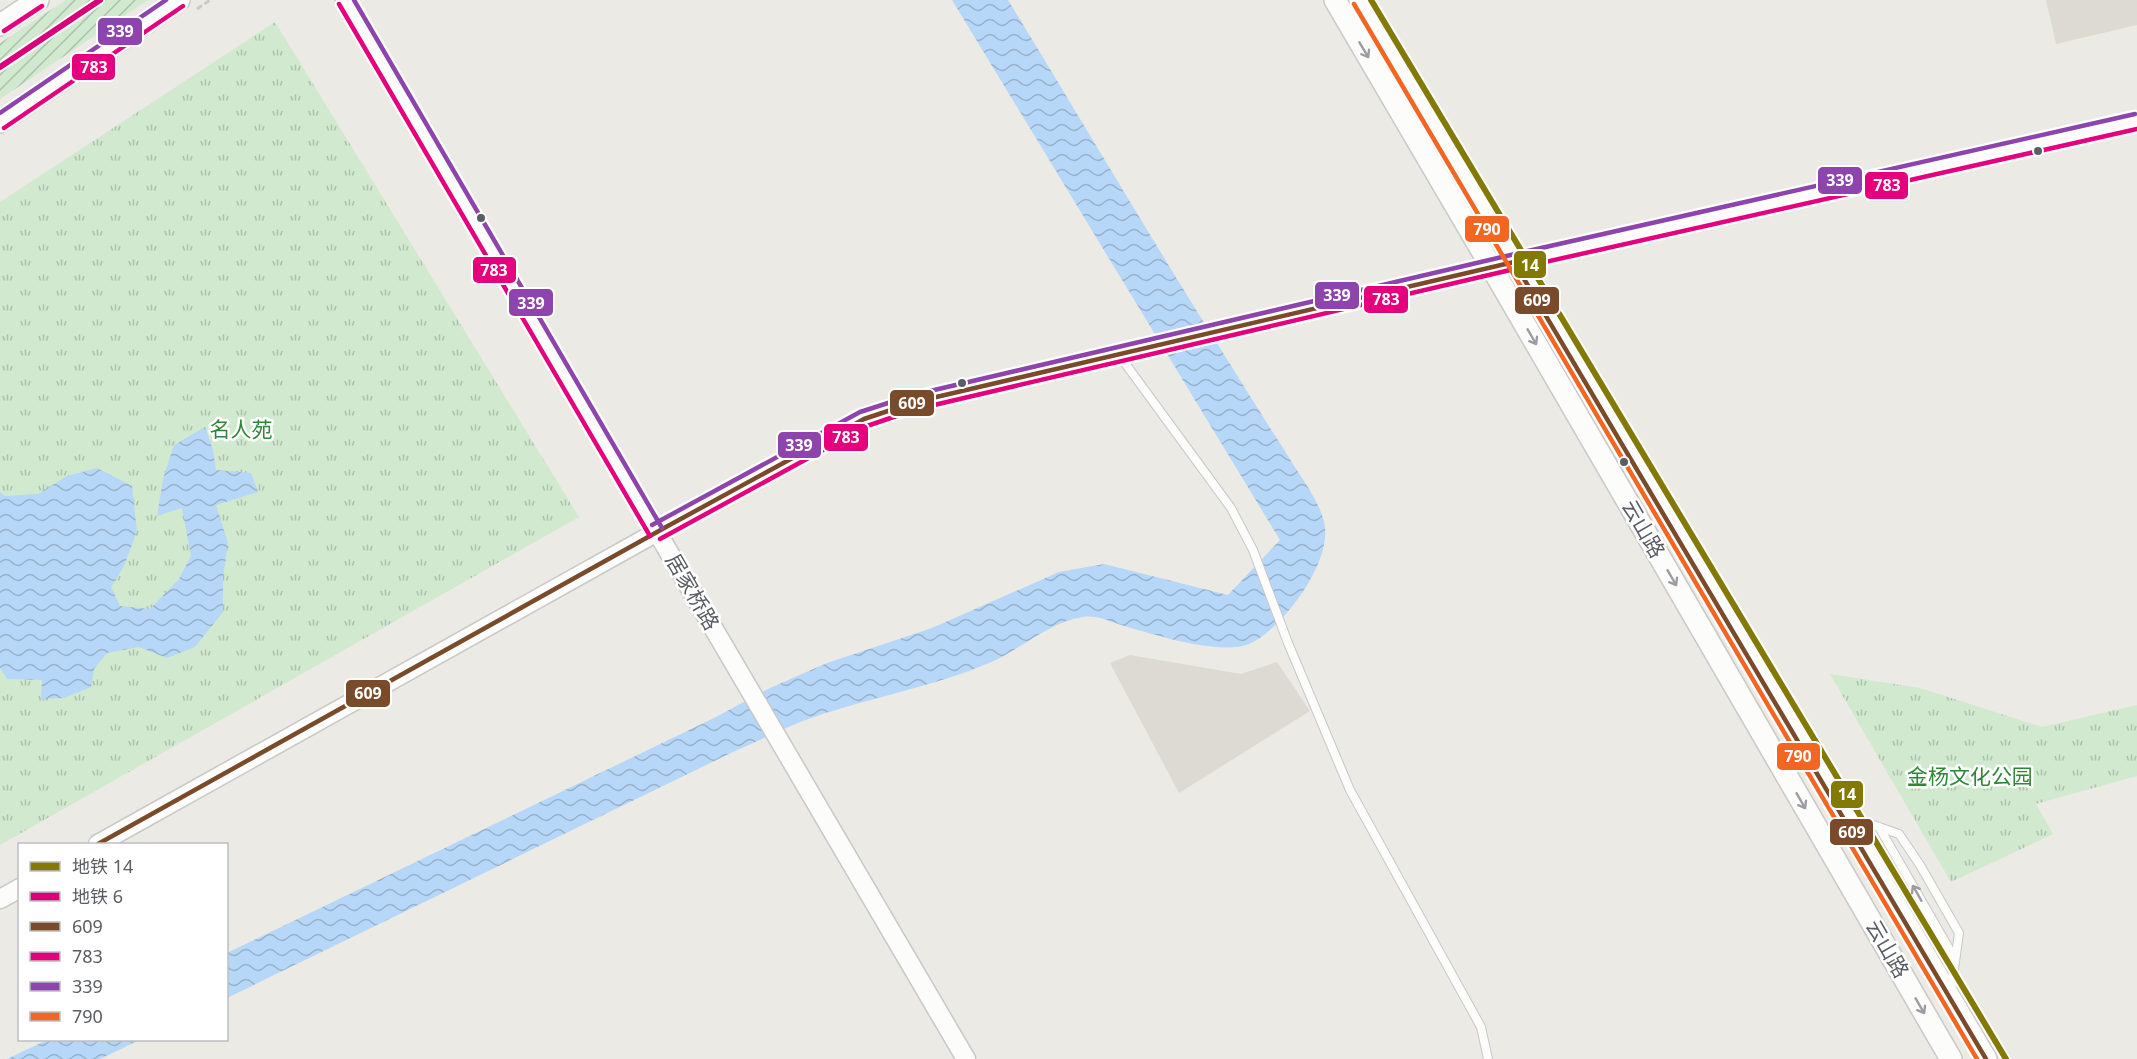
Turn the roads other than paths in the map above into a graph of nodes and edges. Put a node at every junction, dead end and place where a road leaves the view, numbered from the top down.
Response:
1 (38, 0) edge
2 (179, 0) edge
3 (345, 0) edge
4 (1335, 0) edge
5 (1360, 0) edge
6 (0, 25) edge
7 (2137, 121) edge
8 (0, 122) edge
9 (1514, 262) junction
10 (1492, 268) junction
11 (1118, 355) junction
12 (656, 532) junction
13 (1841, 814) junction
14 (1879, 827) junction
15 (100, 843) edge
16 (18, 889) edge
17 (0, 899) edge
18 (1955, 959) junction
19 (1949, 997) junction
20 (966, 1059) edge
21 (1488, 1059) edge
22 (1951, 1059) edge
23 (1986, 1059) edge

1 - 6 main road
2 - 8 main road
3 - 12 street, 居家桥路
4 -> 10 main road, 云山路
5 - 9 main road, 云山路
7 - 9 street
9 - 10 street
9 - 13 main road, 云山路
10 - 11 street
10 -> 22 main road, 云山路
11 - 12 street
11 - 21 lane
12 - 15 street
12 - 20 street, 居家桥路
13 - 14 lane
13 - 19 main road, 云山路
18 -> 14 lane
14 - 18 lane
16 - 17 street
18 - 19 lane
19 - 23 main road, 云山路

